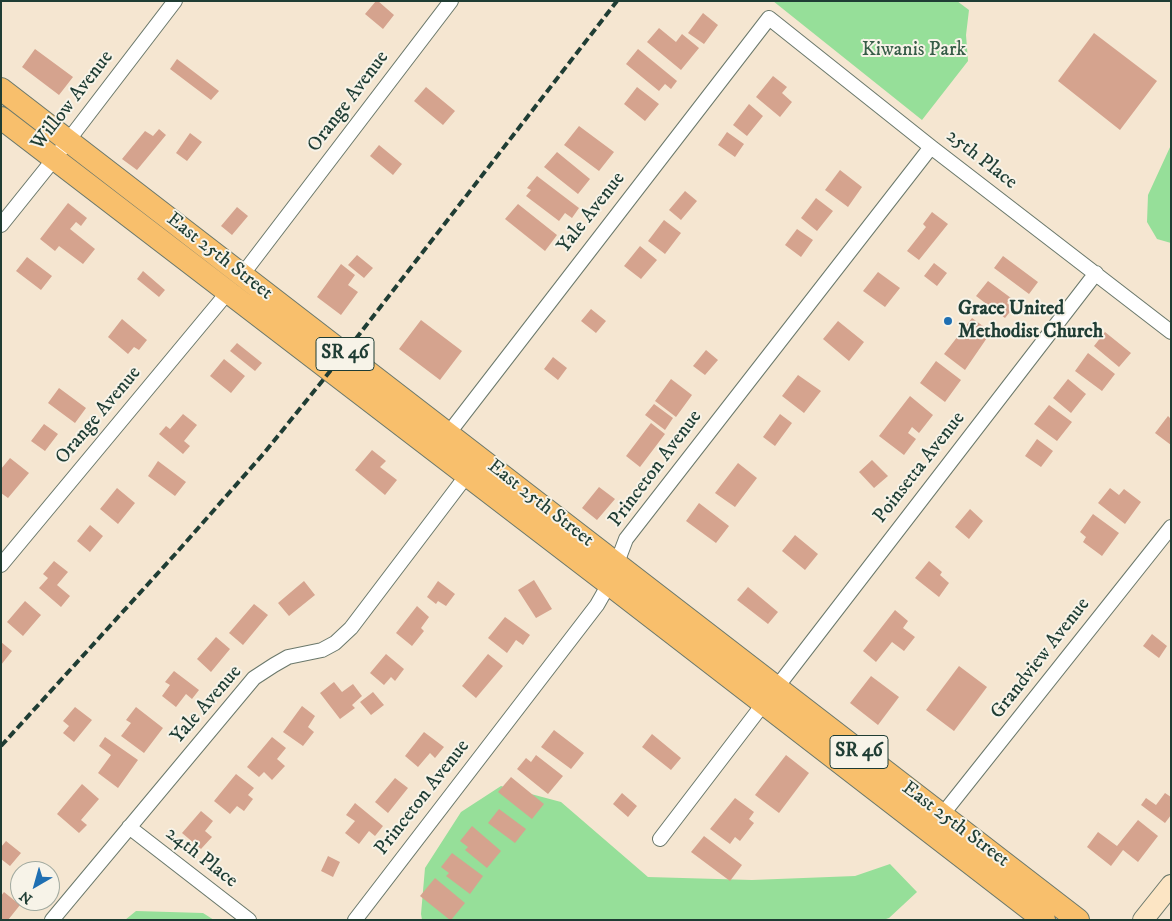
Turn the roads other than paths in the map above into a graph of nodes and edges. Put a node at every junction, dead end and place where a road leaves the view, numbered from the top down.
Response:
1 (175, 1) edge
2 (451, 1) edge
3 (769, 18) joint
4 (1, 89) edge
5 (1, 118) edge
6 (68, 141) junction
7 (931, 147) junction
8 (54, 159) junction
9 (1, 225) edge
10 (1096, 273) junction
11 (242, 275) junction
12 (228, 292) junction
13 (1171, 332) edge
14 (329, 342) junction
15 (448, 434) junction
16 (467, 475) junction
17 (1171, 527) edge
18 (1, 565) edge
19 (613, 574) junction
20 (770, 695) junction
21 (942, 815) junction
22 (129, 827) junction
23 (660, 839) dead end
24 (1171, 885) edge
25 (52, 920) edge
26 (249, 920) edge
27 (355, 920) edge
28 (1044, 920) edge
29 (1078, 920) edge
30 (1143, 920) edge

1 - 6 street, Willow Avenue
2 - 11 street, Orange Avenue
3 - 7 street, 25th Place
3 - 15 street, Yale Avenue
4 - 6 main road, East 25th Street / SR 46
5 - 8 main road, East 25th Street / SR 46
6 - 8 street, Willow Avenue
6 - 11 main road, East 25th Street / SR 46
7 - 10 street, 25th Place
7 - 19 street, Princeton Avenue
8 - 9 street, Willow Avenue
8 - 12 main road, East 25th Street / SR 46
10 - 13 street, 25th Place
10 - 20 street, Poinsetta Avenue
11 - 14 main road, East 25th Street / SR 46
12 - 14 main road
12 - 16 main road, East 25th Street / SR 46
12 - 18 street, Orange Avenue
14 - 15 main road, East 25th Street / SR 46
15 - 19 main road, East 25th Street / SR 46
16 - 19 main road, East 25th Street / SR 46
16 - 22 street, Yale Avenue
17 - 21 street, Grandview Avenue
19 - 20 main road, East 25th Street / SR 46
19 - 27 street, Princeton Avenue
20 - 21 main road, East 25th Street / SR 46
20 - 23 street, Poinsetta Avenue
20 - 28 main road, East 25th Street / SR 46
21 - 29 main road, East 25th Street / SR 46
22 - 25 street, Yale Avenue
22 - 26 street, 24th Place
24 - 30 main road

